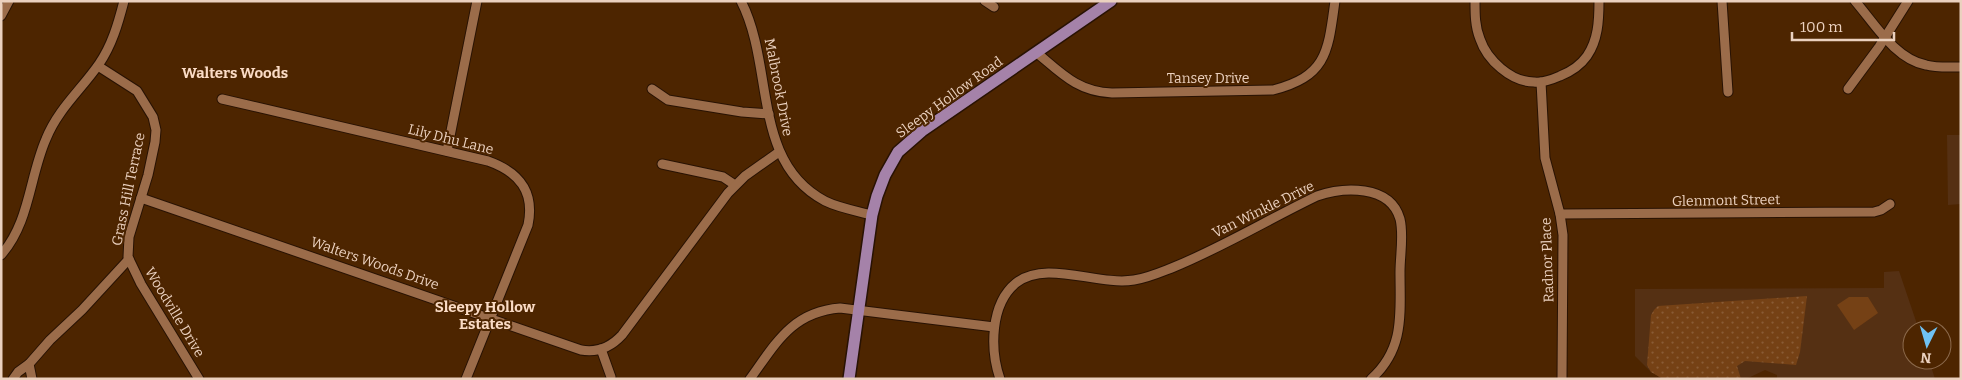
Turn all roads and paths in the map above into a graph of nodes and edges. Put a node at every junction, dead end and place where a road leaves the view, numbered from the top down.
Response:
1 (9, 1) edge
2 (124, 1) edge
3 (477, 1) edge
4 (741, 1) edge
5 (985, 1) edge
6 (1111, 1) edge
7 (1335, 1) edge
8 (1475, 1) edge
9 (1598, 1) edge
10 (1722, 1) edge
11 (1855, 1) edge
12 (1908, 1) edge
13 (994, 8) dead end
14 (1, 16) edge
15 (1885, 37) junction
16 (1037, 53) junction
17 (98, 66) junction
18 (1961, 66) edge
19 (1541, 82) junction
20 (652, 89) dead end
21 (1848, 89) dead end
22 (1728, 92) dead end
23 (222, 100) dead end
24 (769, 114) junction
25 (447, 151) junction
26 (779, 152) junction
27 (662, 164) dead end
28 (735, 185) junction
29 (141, 198) junction
30 (1890, 204) dead end
31 (1560, 214) junction
32 (872, 215) junction
33 (1, 255) edge
34 (129, 259) junction
35 (860, 310) junction
36 (490, 318) junction
37 (994, 327) junction
38 (601, 349) junction
39 (29, 364) junction
40 (611, 377) dead end
41 (13, 379) edge
42 (32, 379) edge
43 (199, 379) edge
44 (466, 379) edge
45 (750, 379) edge
46 (849, 379) edge
47 (1000, 379) edge
48 (1371, 379) edge
49 (1562, 379) edge

1 - 14 street
2 - 17 street
3 - 25 street
4 - 24 street, Malbrook Drive
5 - 13 street
6 - 16 main road, Sleepy Hollow Road
7 - 16 street, Tansey Drive
8 - 19 street
9 - 19 street
10 - 22 street
11 - 15 street
12 - 15 street
15 - 18 street
15 - 21 street
16 - 32 main road, Sleepy Hollow Road
17 - 29 street, Grass Hill Terrace
17 - 33 street
19 - 31 street, Radnor Place
20 - 24 street
23 - 25 street, Lily Dhu Lane
24 - 26 street, Malbrook Drive
25 - 36 street, Lily Dhu Lane
26 - 28 street
26 - 32 street, Malbrook Drive
27 - 28 street
28 - 38 street
29 - 34 street, Grass Hill Terrace
29 - 36 street, Walters Woods Drive
30 - 31 street, Glenmont Street
31 - 49 street, Radnor Place
32 - 35 main road, Sleepy Hollow Road
34 - 39 street, Grass Hill Terrace
34 - 43 street, Woodville Drive
35 - 37 street
35 - 45 street
35 - 46 main road, Sleepy Hollow Road
36 - 38 street, Walters Woods Drive
36 - 44 street, Lily Dhu Lane
37 - 47 street, Van Winkle Drive
37 - 48 street, Van Winkle Drive
38 - 40 street
39 - 41 street, Grass Hill Terrace
39 - 42 street

